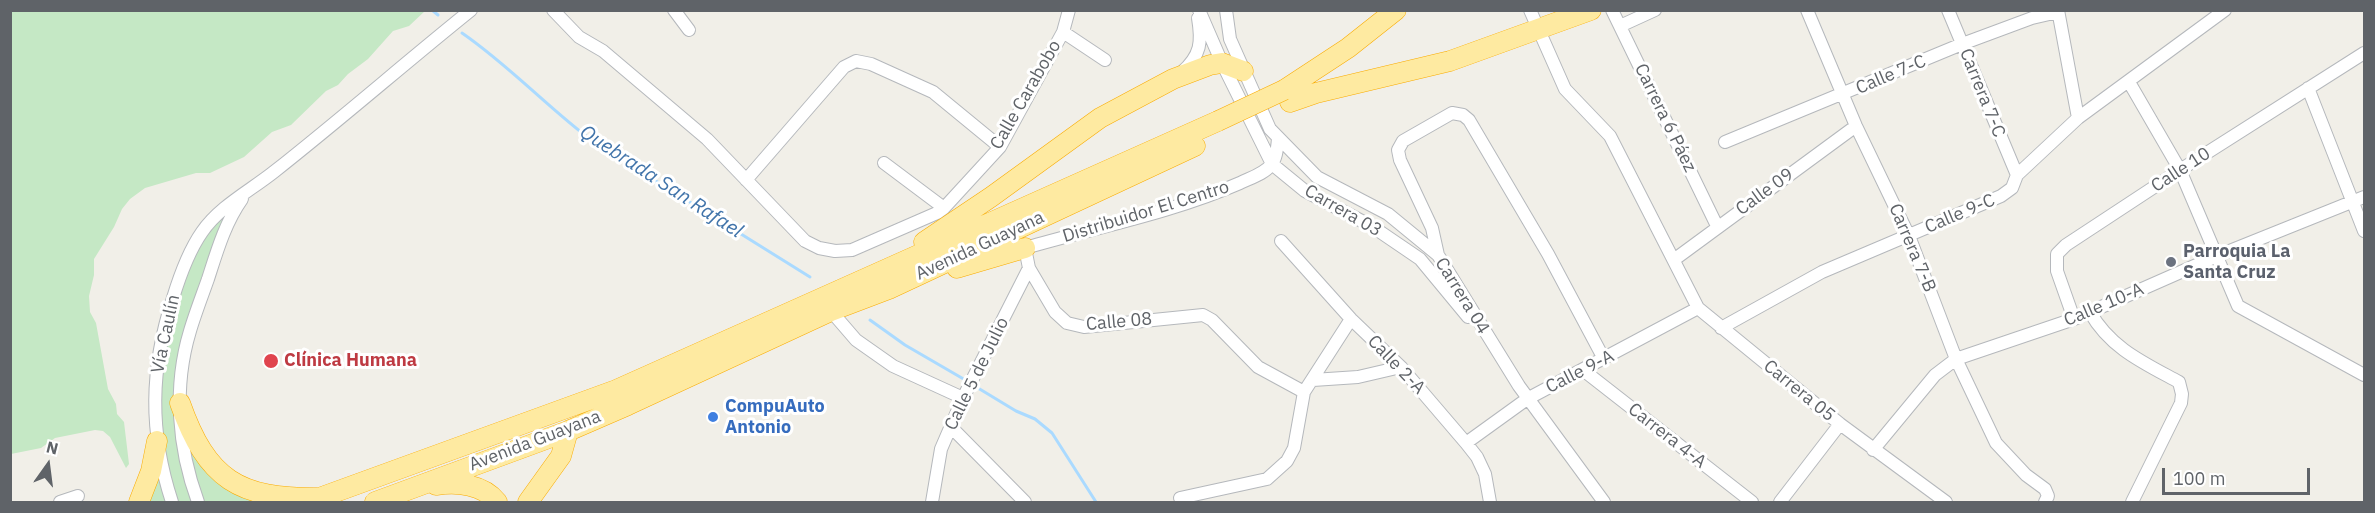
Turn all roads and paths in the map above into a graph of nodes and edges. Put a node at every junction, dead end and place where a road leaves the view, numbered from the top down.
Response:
1 (471, 10) edge
2 (553, 10) edge
3 (674, 10) edge
4 (1069, 10) edge
5 (1198, 10) edge
6 (1226, 10) edge
7 (1396, 10) edge
8 (1530, 10) edge
9 (1591, 10) edge
10 (1612, 10) edge
11 (1655, 10) edge
12 (1807, 10) edge
13 (1948, 10) edge
14 (2225, 10) edge
15 (2058, 11) edge
16 (1620, 26) junction
17 (1540, 29) junction
18 (689, 30) dead end
19 (1063, 32) junction
20 (1962, 44) junction
21 (2364, 53) edge
22 (1105, 60) dead end
23 (1222, 63) junction
24 (1243, 71) junction
25 (1173, 79) junction
26 (2129, 82) junction
27 (2307, 88) junction
28 (1843, 94) junction
29 (1287, 96) junction
30 (2078, 118) junction
31 (1856, 126) junction
32 (1278, 139) junction
33 (1725, 141) dead end
34 (1000, 147) junction
35 (884, 163) dead end
36 (1272, 165) junction
37 (2180, 170) junction
38 (2017, 174) junction
39 (746, 180) junction
40 (249, 191) junction
41 (2359, 200) edge
42 (944, 208) junction
43 (1717, 226) junction
44 (2364, 231) edge
45 (1909, 236) junction
46 (1281, 241) dead end
47 (1025, 248) junction
48 (1438, 255) junction
49 (2217, 256) junction
50 (1674, 259) junction
51 (1029, 268) junction
52 (884, 281) junction
53 (1698, 308) junction
54 (831, 311) junction
55 (2090, 312) junction
56 (1351, 319) junction
57 (2074, 319) junction
58 (1721, 328) junction
59 (1489, 340) junction
60 (1956, 358) junction
61 (1604, 359) junction
62 (1401, 367) junction
63 (1583, 370) junction
64 (2364, 375) edge
65 (1313, 380) junction
66 (1304, 392) junction
67 (965, 394) junction
68 (1527, 399) junction
69 (180, 403) junction
70 (1840, 424) junction
71 (951, 427) junction
72 (568, 431) junction
73 (157, 441) junction
74 (1466, 443) junction
75 (1874, 450) junction
76 (415, 487) junction
77 (78, 496) dead end
78 (1180, 498) dead end
79 (313, 500) edge
80 (60, 502) edge
81 (140, 502) edge
82 (172, 502) edge
83 (198, 502) edge
84 (375, 502) edge
85 (497, 502) edge
86 (528, 502) edge
87 (932, 502) edge
88 (1025, 502) edge
89 (1490, 502) edge
90 (1604, 502) edge
91 (1752, 502) edge
92 (1780, 502) edge
93 (1946, 502) edge
94 (2045, 502) edge
95 (2132, 502) edge

1 - 40 street, Vía Caulín
2 - 39 street
3 - 18 street
4 - 19 street, Calle Carabobo
5 - 23 street, Carrera 03
5 - 25 street
6 - 24 street, Carrera 04
7 - 29 highway, Avenida Guayana
8 - 17 street, Carrera 05
9 - 17 highway, Avenida Guayana
10 - 16 street, Carrera 6 Páez
11 - 16 street
12 - 28 street, Carrera 7-B
13 - 20 street, Carrera 7-C
14 - 26 street, Calle 9-C
15 - 20 street, Calle 7-C
15 - 30 street
16 - 43 street, Carrera 6 Páez
17 - 29 highway, Avenida Guayana
17 - 50 street, Carrera 05
19 - 22 street
19 - 34 street, Calle Carabobo
20 - 28 street, Calle 7-C
20 - 38 street, Carrera 7-C
21 - 27 street, Calle 10
23 - 24 highway
23 - 25 highway
23 - 36 street, Carrera 03
24 - 32 street, Carrera 04
25 - 52 highway
26 - 30 street, Calle 9-C
26 - 37 street
27 - 37 street, Calle 10
27 - 41 street
28 - 31 street, Carrera 7-B
28 - 33 street, Calle 7-C
29 - 52 highway, Avenida Guayana, bridge
30 - 38 street, Calle 9-C
31 - 43 street, Calle 09
31 - 45 street, Carrera 7-B
32 - 36 street
32 - 48 street, Carrera 04
34 - 39 street
34 - 42 street, Calle Carabobo
35 - 42 street
36 - 47 street, Distribuidor El Centro
36 - 59 street, Carrera 03
37 - 49 street
37 - 57 street, Calle 10
38 - 45 street, Calle 9-C
39 - 42 street, Calle Carabobo
40 - 69 street, Vía Caulín
40 - 73 street, Vía Caulín
41 - 44 street
41 - 49 street, Calle 10-A
43 - 50 street, Calle 09
45 - 58 street, Calle 9-C
45 - 60 street, Carrera 7-B
46 - 56 street, Calle 2-A
47 - 51 street
47 - 52 highway
48 - 59 street, Carrera 04
48 - 61 street
49 - 55 street, Calle 10-A
49 - 64 street
50 - 53 street, Carrera 05
51 - 66 street, Calle 08
51 - 67 street, Calle 5 de Julio
52 - 54 highway, Avenida Guayana
52 - 79 highway, Avenida Guayana
53 - 58 street, Carrera 05
53 - 61 street, Calle 9-A
54 - 67 street
54 - 72 highway, Avenida Guayana
55 - 57 street, Calle 10-A
55 - 95 street
56 - 62 street, Calle 2-A
56 - 65 street
57 - 60 street, Calle 10-A
58 - 70 street, Carrera 05
59 - 68 street, Carrera 04
60 - 75 street, Calle 10-A
60 - 94 street, Carrera 7-B
61 - 63 street, Calle 9-A
62 - 65 street
62 - 74 street, Calle 2-A
63 - 68 street, Calle 9-A
63 - 91 street, Carrera 4-A
65 - 66 street
66 - 78 street
67 - 71 street, Calle 5 de Julio
68 - 74 street, Calle 9-A
68 - 90 street, Carrera 04
69 - 79 highway
69 - 83 street, Vía Caulín
70 - 75 street, Carrera 05
70 - 92 street
71 - 87 street, Calle 5 de Julio
71 - 88 street
72 - 76 highway, Avenida Guayana
72 - 86 highway
73 - 81 highway
73 - 82 street, Vía Caulín
74 - 89 street, Calle 2-A
75 - 93 street, Carrera 05
76 - 84 highway, Avenida Guayana
76 - 85 highway
77 - 80 street

